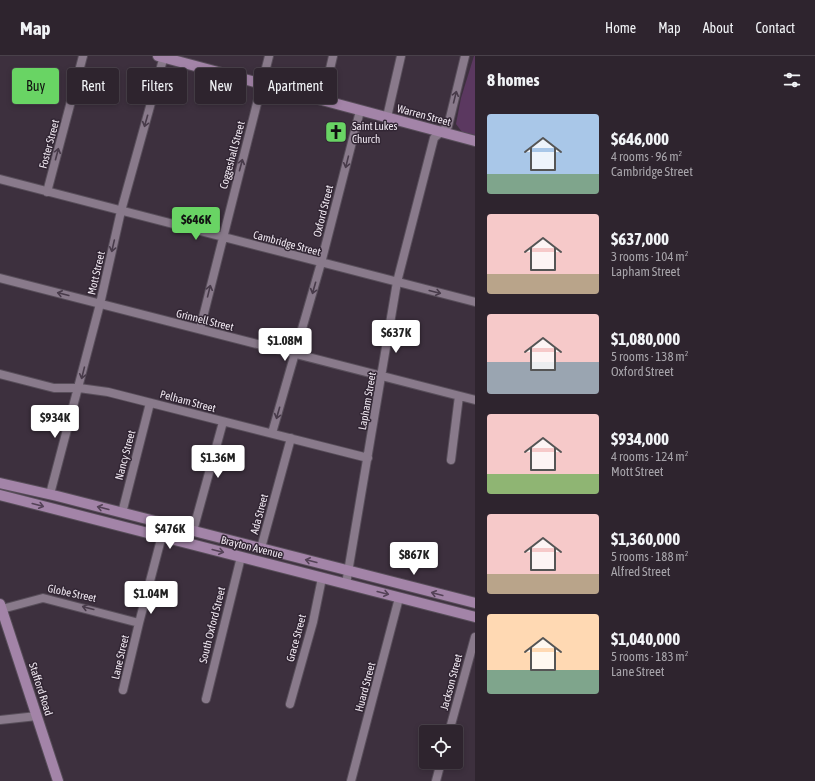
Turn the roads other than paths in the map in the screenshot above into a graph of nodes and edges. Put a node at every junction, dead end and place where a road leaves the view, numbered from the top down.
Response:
1 (83, 56) edge
2 (269, 56) edge
3 (333, 56) edge
4 (401, 56) edge
5 (465, 56) edge
6 (162, 57) edge
7 (266, 68) edge
8 (330, 68) edge
9 (254, 81) edge
10 (257, 104) edge
11 (337, 104) edge
12 (360, 111) junction
13 (387, 117) junction
14 (442, 132) junction
15 (475, 141) edge
16 (0, 179) edge
17 (47, 192) junction
18 (121, 211) junction
19 (222, 238) junction
20 (321, 264) junction
21 (0, 278) edge
22 (397, 282) junction
23 (475, 302) edge
24 (100, 304) junction
25 (200, 329) junction
26 (295, 355) junction
27 (0, 374) edge
28 (382, 377) junction
29 (79, 388) junction
30 (459, 396) junction
31 (475, 400) edge
32 (150, 403) junction
33 (223, 422) junction
34 (272, 433) junction
35 (291, 438) junction
36 (368, 458) junction
37 (451, 460) dead end
38 (0, 483) edge
39 (50, 494) junction
40 (0, 495) edge
41 (122, 513) junction
42 (166, 524) junction
43 (193, 531) junction
44 (162, 537) junction
45 (261, 548) junction
46 (241, 557) junction
47 (348, 571) junction
48 (322, 578) junction
49 (346, 584) junction
50 (399, 598) junction
51 (475, 603) edge
52 (1, 607) edge
53 (475, 617) edge
54 (139, 623) junction
55 (475, 637) edge
56 (123, 690) dead end
57 (206, 699) dead end
58 (290, 704) dead end
59 (37, 716) junction
60 (0, 720) edge
61 (451, 725) edge
62 (439, 769) edge
63 (58, 781) edge
64 (351, 781) edge
65 (436, 781) edge

17 -> 1 street, Foster Street
2 - 7 street, Coggeshall Street
3 - 8 street
4 - 13 street
14 -> 5 street, Lapham Street
6 - 9 main road, Warren Street
6 -> 18 street, Mott Street
19 -> 10 street, Coggeshall Street
11 - 12 main road, Warren Street
12 - 13 main road, Warren Street
12 -> 20 street, Oxford Street
13 - 14 main road, Warren Street
14 - 15 main road, Warren Street
14 - 22 street, Lapham Street
16 - 17 street, Cambridge Street
17 - 18 street, Cambridge Street
18 - 19 street, Cambridge Street
18 -> 24 street, Mott Street
19 - 20 street, Cambridge Street
25 -> 19 street, Coggeshall Street
20 - 22 street, Cambridge Street
20 -> 26 street, Oxford Street
24 -> 21 street, Grinnell Street
22 -> 23 street, Cambridge Street
22 - 28 street, Lapham Street
24 - 25 street, Grinnell Street
24 -> 29 street, Mott Street
25 - 26 street, Grinnell Street
26 - 28 street, Grinnell Street
26 -> 34 street, Oxford Street
27 - 29 street, Pelham Street
28 - 30 street, Grinnell Street
28 - 36 street, Lapham Street
29 - 32 street, Pelham Street
29 - 39 street, Mott Street
30 - 31 street, Grinnell Street
30 - 37 street
32 - 33 street, Pelham Street
32 - 41 street, Nancy Street
33 - 34 street, Pelham Street
33 - 43 street
34 - 35 street, Pelham Street
35 - 36 street, Pelham Street
35 - 45 street, Ada Street
36 - 47 street, Lapham Street
38 - 39 main road, Brayton Avenue
41 -> 39 main road, Brayton Avenue
40 -> 44 main road, Brayton Avenue
41 - 42 main road, Brayton Avenue
42 - 43 main road, Brayton Avenue
42 - 44 street, Lane Street
43 - 45 main road, Brayton Avenue
44 -> 46 main road, Brayton Avenue
44 - 54 street, Lane Street
47 -> 45 main road, Brayton Avenue
46 - 48 main road, Brayton Avenue
46 - 57 street, South Oxford Street
47 - 49 street, Lapham Street
51 -> 47 main road, Brayton Avenue
48 - 49 main road, Brayton Avenue
48 - 58 street, Grace Street
49 -> 50 main road, Brayton Avenue
50 - 53 main road, Brayton Avenue
50 - 64 street, Huard Street
54 -> 52 street, Globe Street
52 - 59 main road, Stafford Road
54 - 56 street, Lane Street
55 - 61 street, Jackson Street
59 - 60 street
59 - 63 main road, Stafford Road
62 - 65 street

